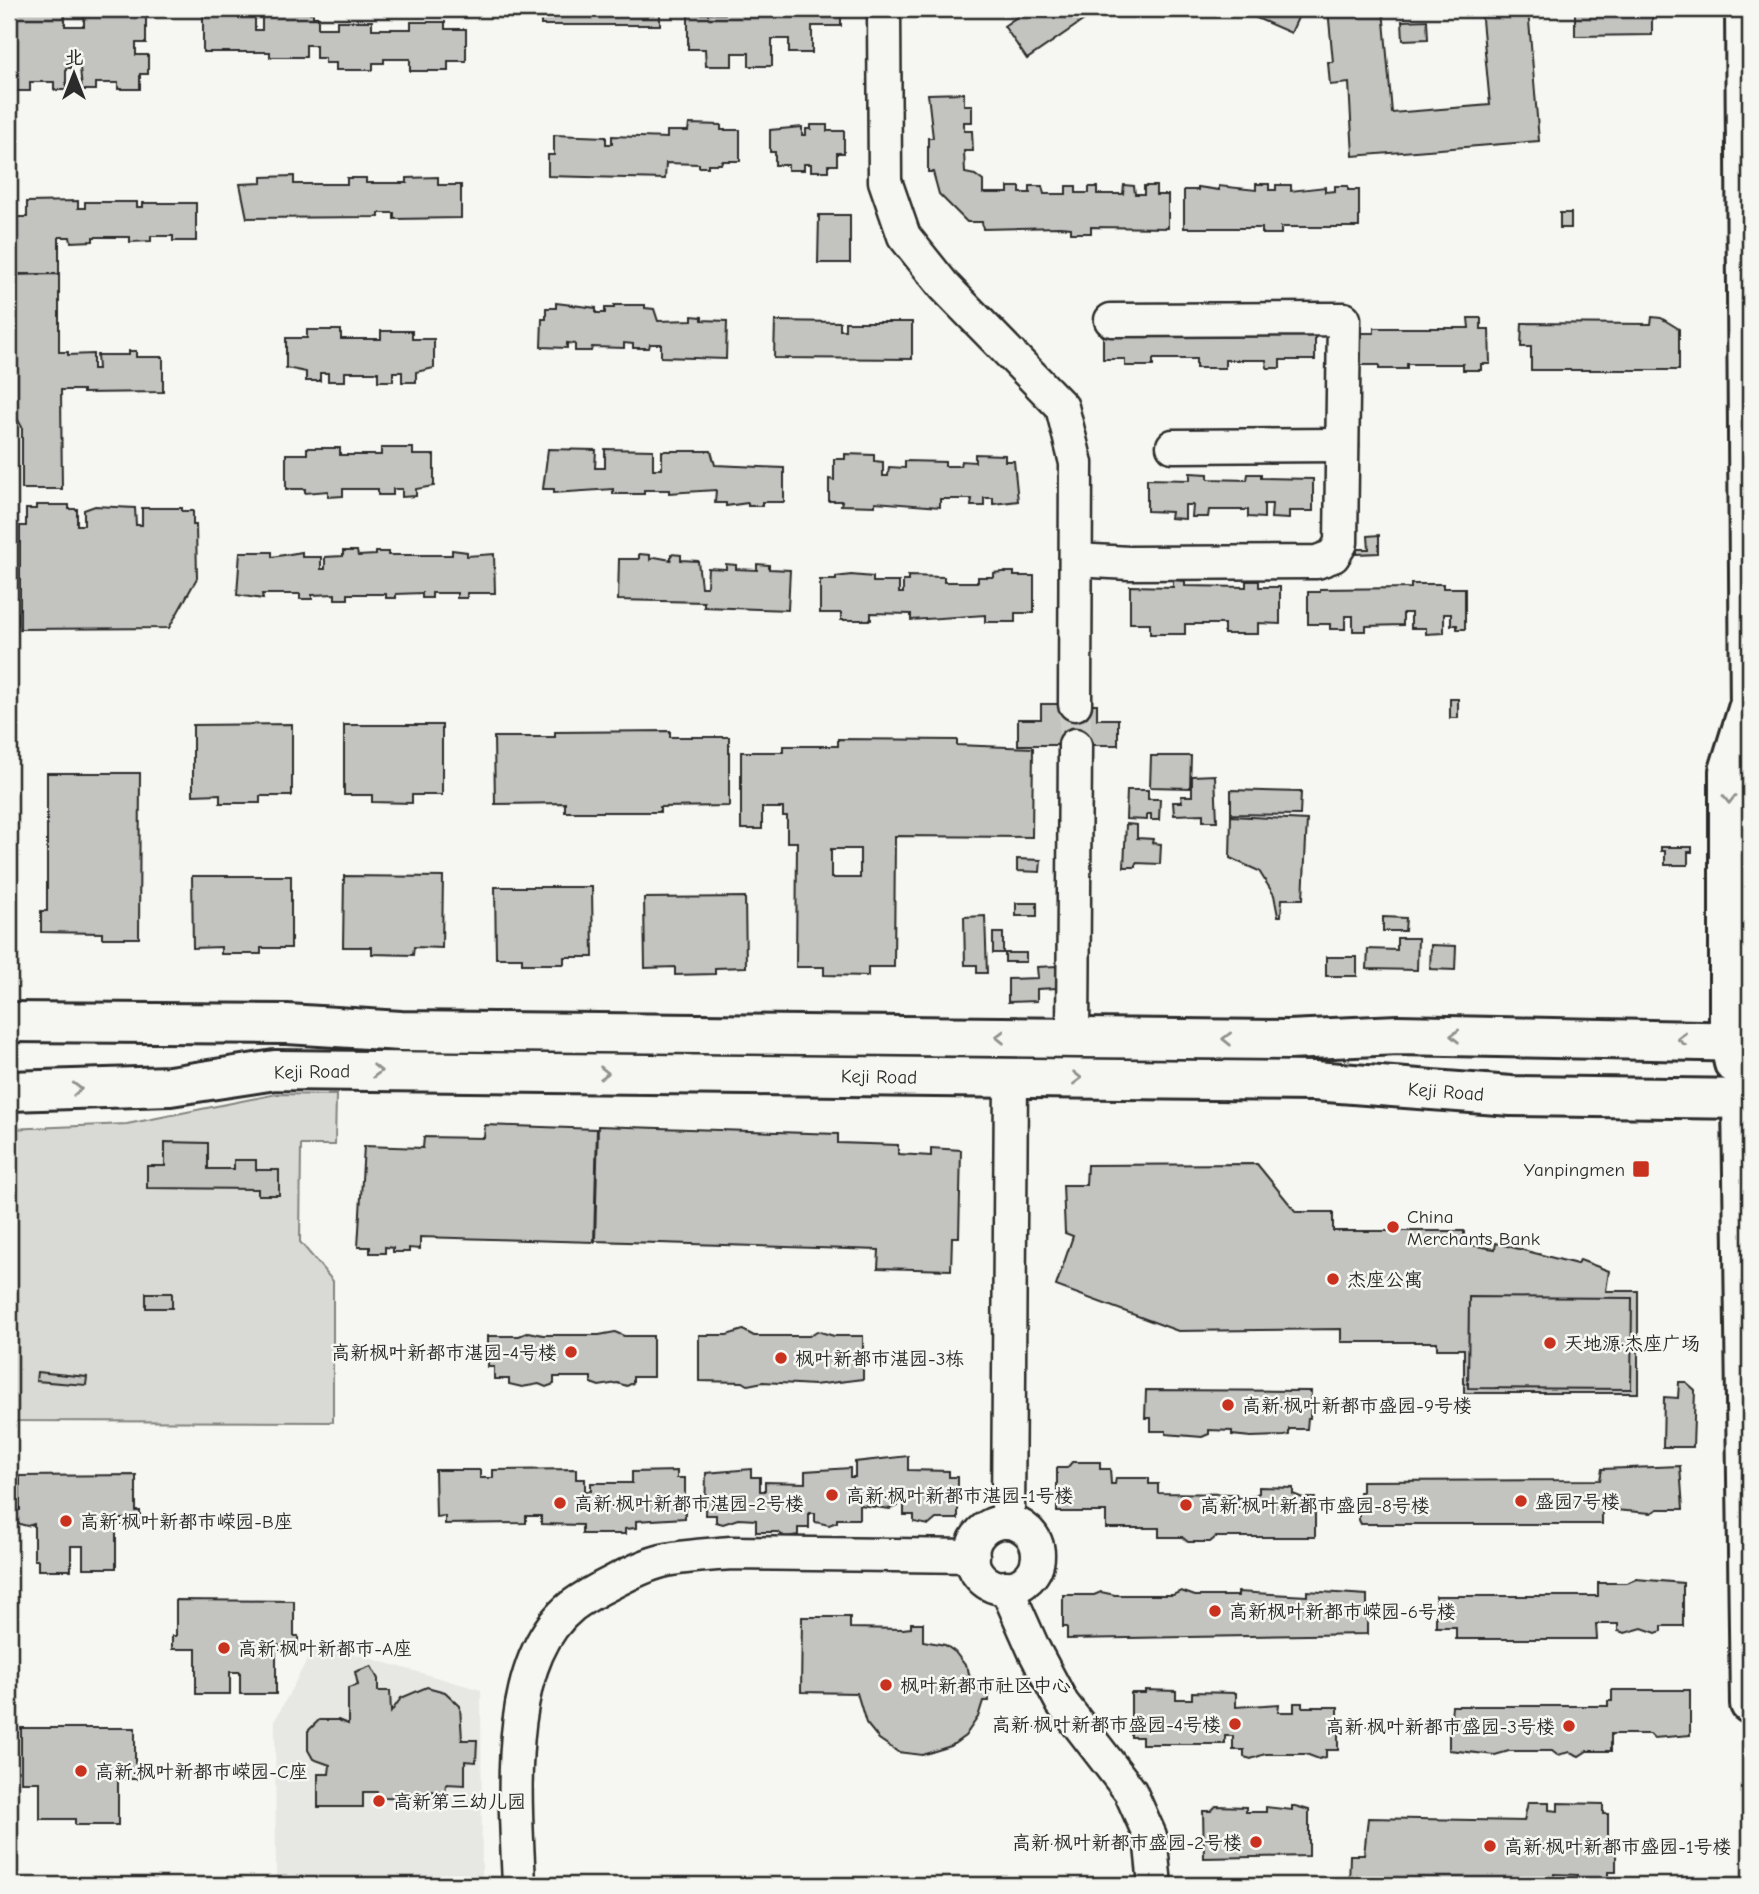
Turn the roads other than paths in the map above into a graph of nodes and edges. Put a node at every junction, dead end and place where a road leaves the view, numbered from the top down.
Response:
1 (884, 9) edge
2 (1745, 9) edge
3 (1111, 320) dead end
4 (1342, 445) junction
5 (1173, 446) dead end
6 (1076, 560) junction
7 (1075, 704) tunnel mouth
8 (1750, 712) edge
9 (1075, 745) tunnel mouth
10 (9, 1022) edge
11 (1073, 1037) junction
12 (1740, 1041) edge
13 (1011, 1077) junction
14 (9, 1091) edge
15 (1748, 1093) edge
16 (1746, 1138) edge
17 (1009, 1522) junction
18 (972, 1556) junction
19 (1006, 1587) junction
20 (1750, 1704) edge
21 (519, 1885) edge
22 (1155, 1885) edge

1 - 6 street
2 - 8 main road
3 - 4 street
4 - 5 street
4 - 6 street
6 - 7 street
8 -> 12 main road
9 - 11 street
11 -> 10 main road, Keji Road
12 -> 11 main road, Keji Road
12 - 15 main road
14 -> 13 main road, Keji Road
13 -> 15 main road, Keji Road
13 - 17 street
15 - 16 main road
16 - 20 main road
17 - 18 street
17 - 19 street
18 - 19 street
18 - 21 street
19 - 22 street

